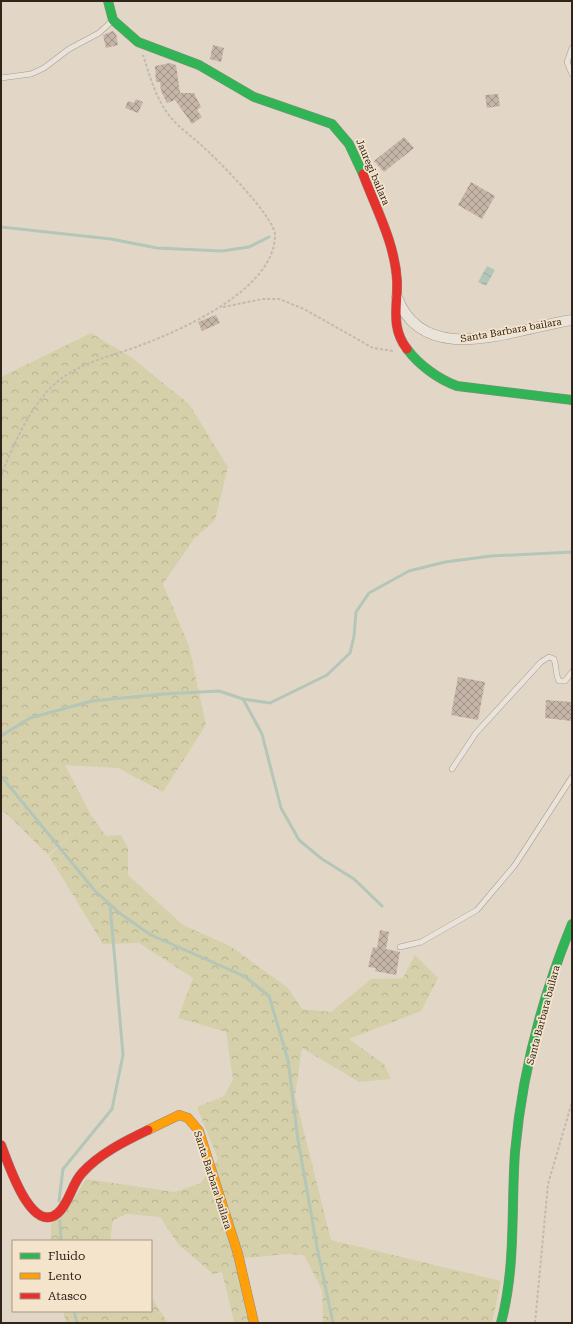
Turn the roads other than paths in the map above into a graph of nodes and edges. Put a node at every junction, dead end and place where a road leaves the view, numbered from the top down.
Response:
1 (108, 1) edge
2 (114, 20) junction
3 (572, 48) edge
4 (572, 74) edge
5 (1, 78) edge
6 (397, 297) junction
7 (572, 320) edge
8 (572, 400) edge
9 (572, 672) edge
10 (452, 769) dead end
11 (572, 777) edge
12 (572, 924) edge
13 (400, 947) dead end
14 (1, 1145) edge
15 (254, 1323) edge
16 (501, 1323) edge

1 - 2 street, Jauregi bailara
2 - 5 lane
2 - 6 street, Jauregi bailara
3 - 4 lane
6 - 7 street, Santa Barbara bailara
6 - 8 street, Jauregi bailara
9 - 10 lane
11 - 13 lane
12 - 16 street, Santa Barbara bailara
14 - 15 street, Santa Barbara bailara

